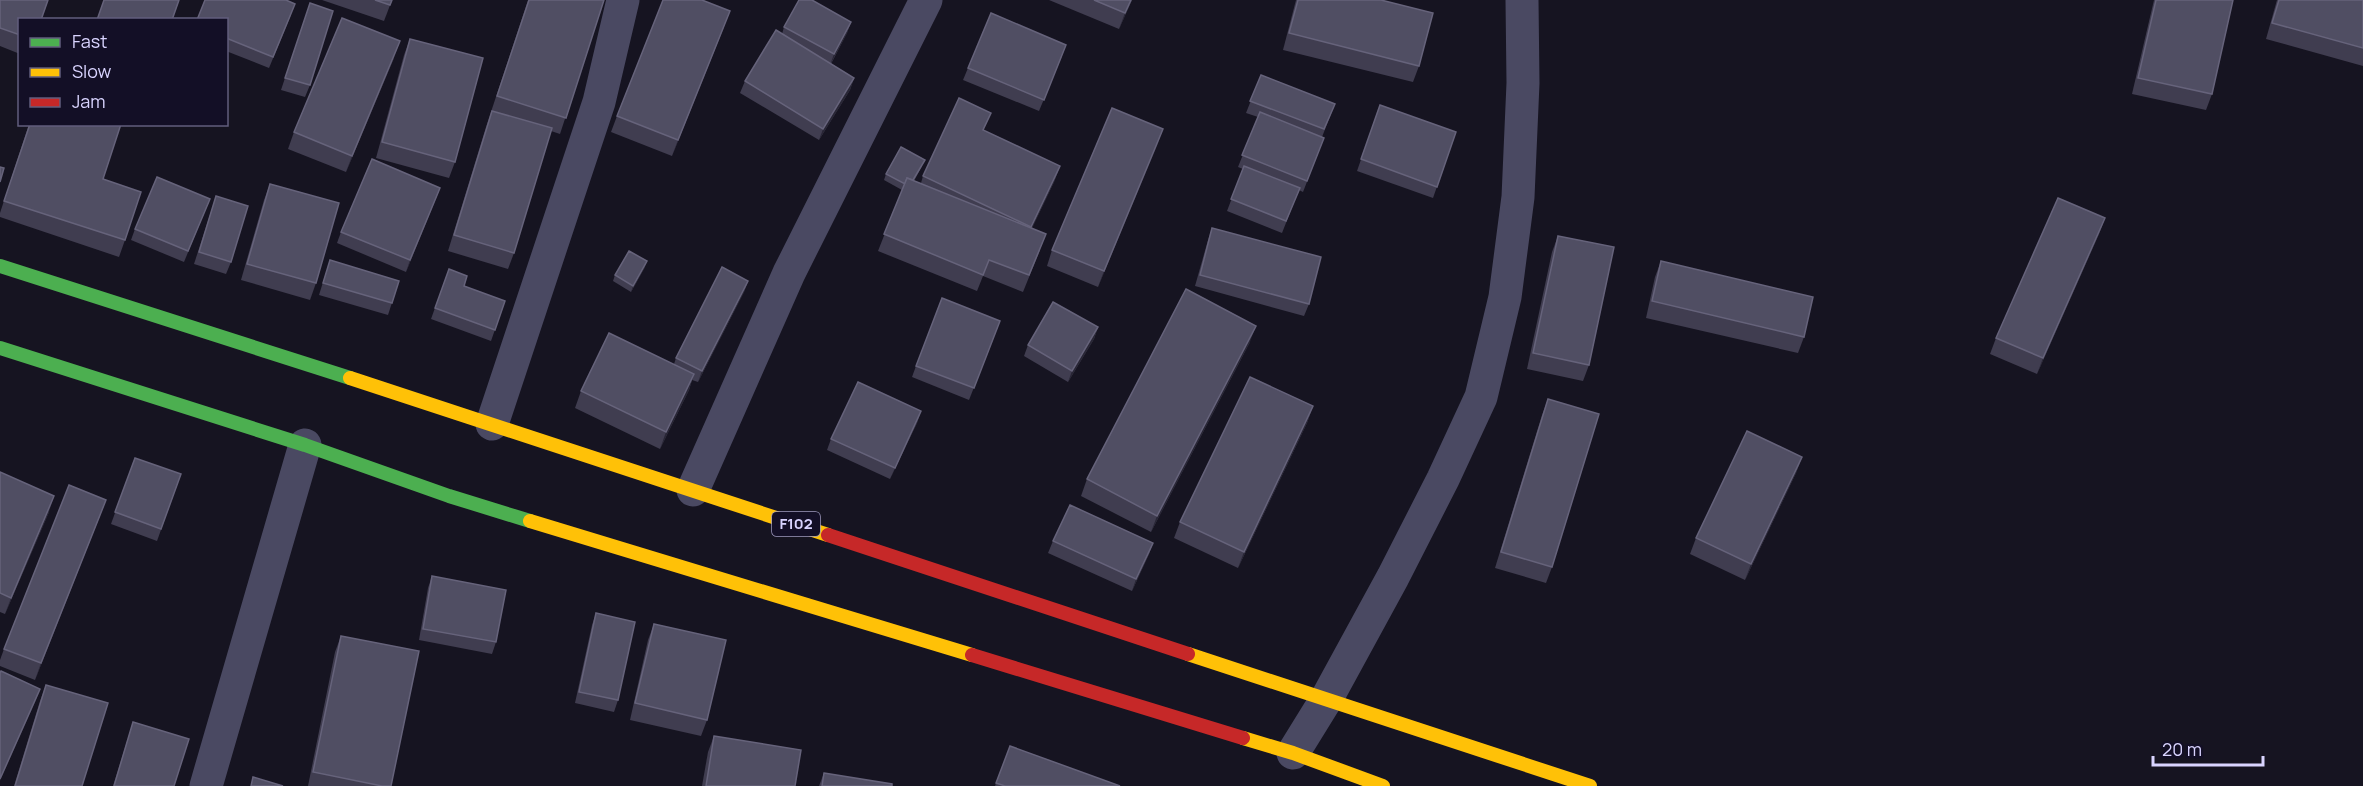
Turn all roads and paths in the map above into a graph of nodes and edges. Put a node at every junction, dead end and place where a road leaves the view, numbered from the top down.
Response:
1 (623, 0) edge
2 (926, 0) edge
3 (1522, 0) edge
4 (0, 266) edge
5 (0, 348) edge
6 (492, 424) junction
7 (305, 445) junction
8 (693, 490) junction
9 (1327, 698) junction
10 (1293, 753) junction
11 (206, 786) edge
12 (1383, 786) edge
13 (1590, 786) edge

1 - 6 street
2 - 8 street
3 - 9 street
4 - 6 main road, F102
5 - 7 main road
6 - 8 main road, F102
7 - 10 main road
7 - 11 street
8 - 9 main road, F102
9 - 10 street
9 - 13 main road, F102
10 - 12 main road

